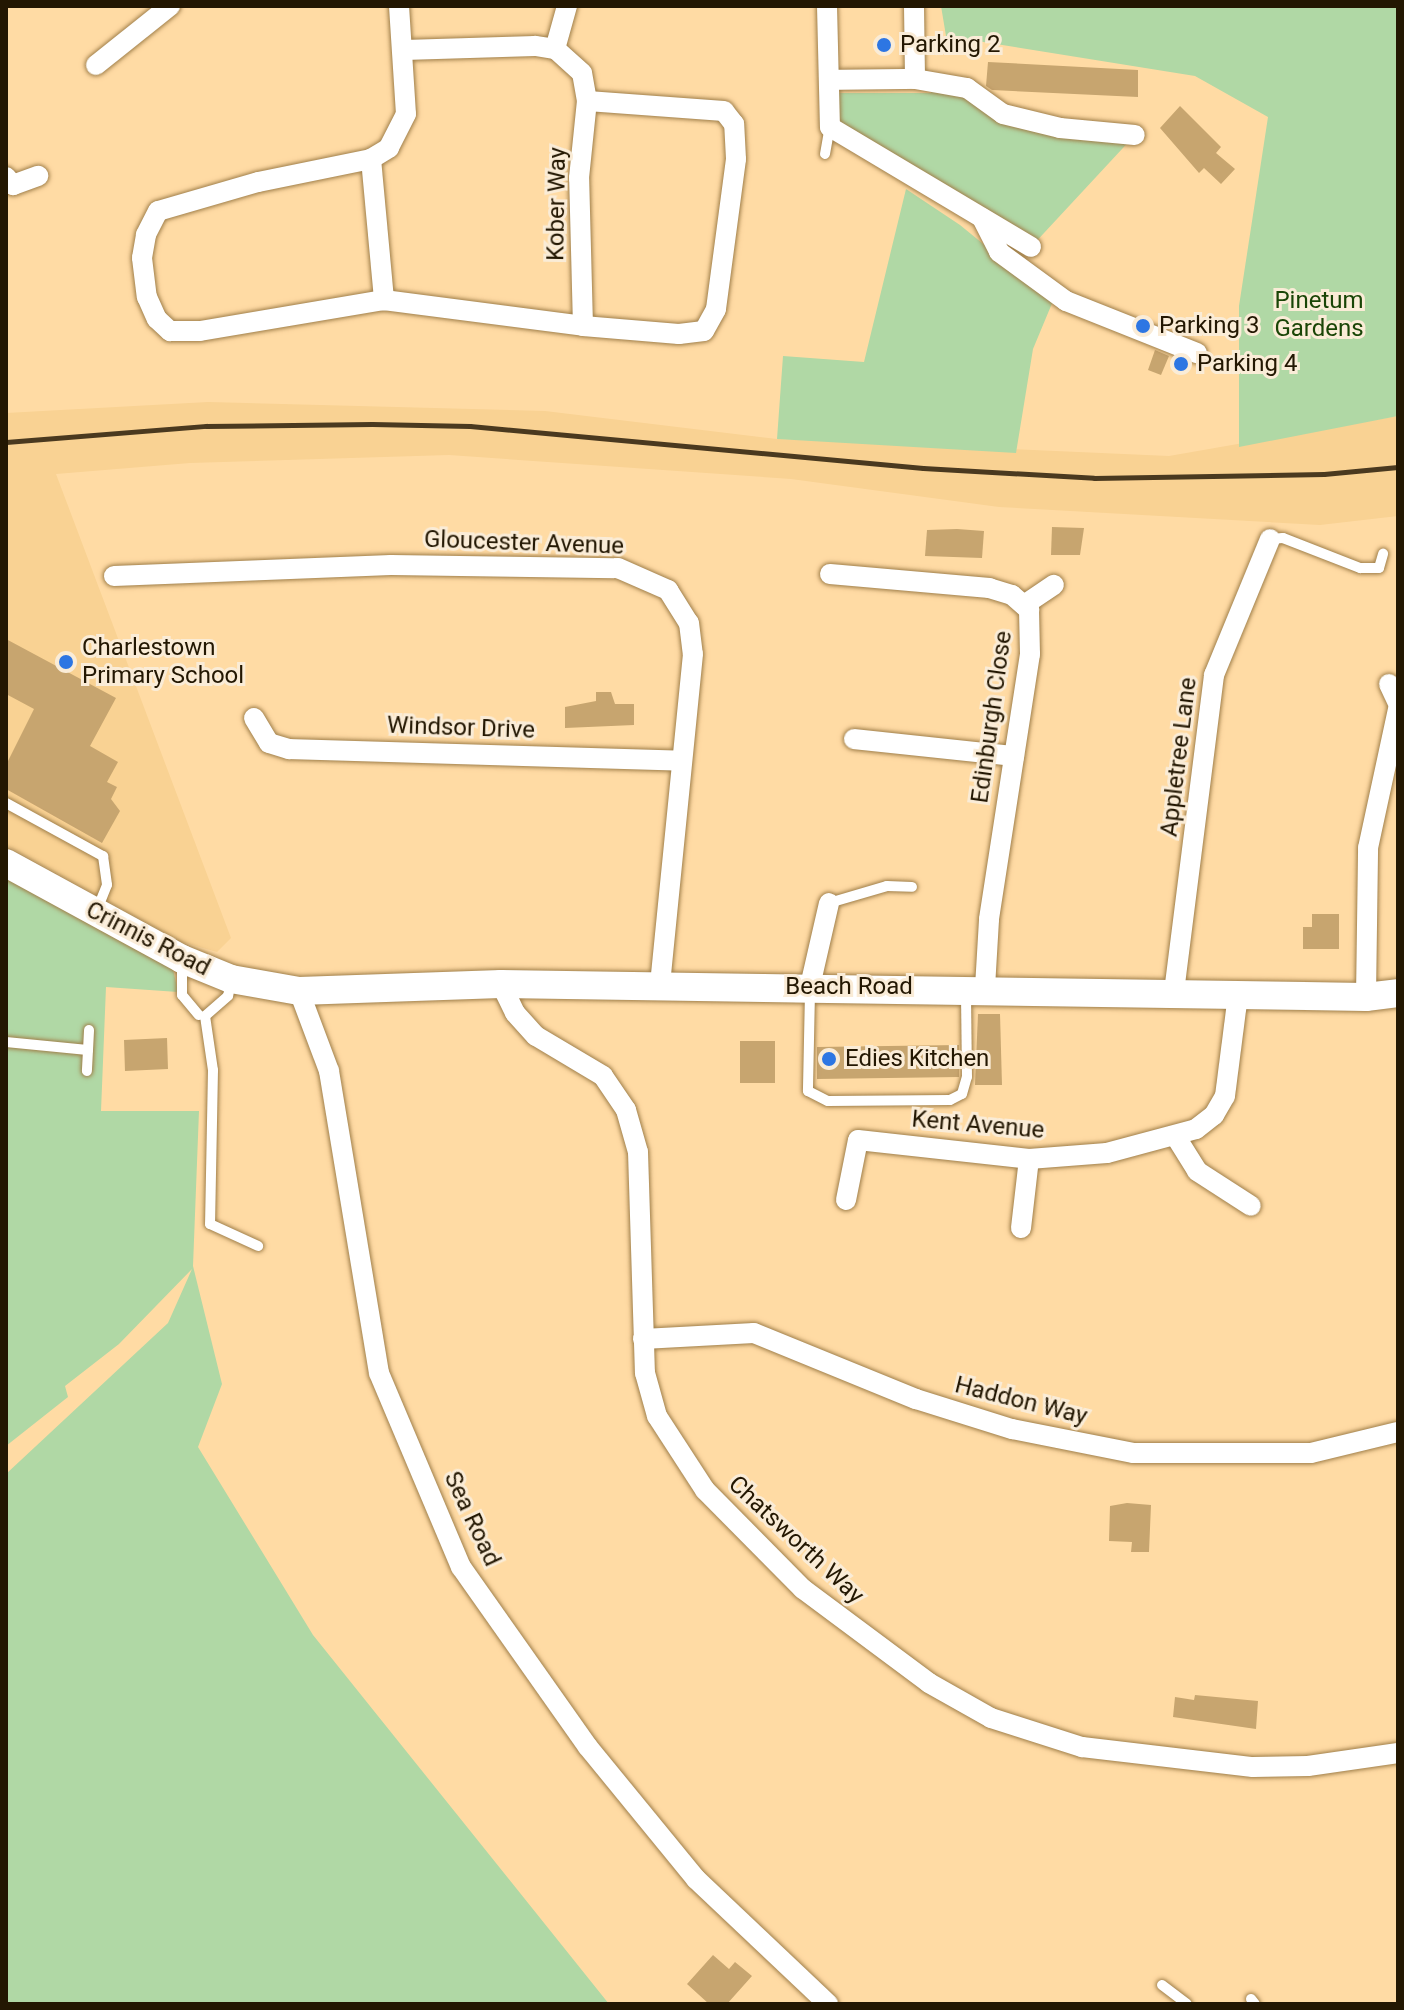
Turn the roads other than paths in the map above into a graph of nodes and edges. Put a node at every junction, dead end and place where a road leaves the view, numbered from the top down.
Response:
1 (170, 6) edge
2 (399, 6) edge
3 (567, 6) edge
4 (827, 6) edge
5 (914, 6) edge
6 (555, 49) junction
7 (404, 50) junction
8 (96, 65) dead end
9 (915, 79) junction
10 (829, 80) junction
11 (587, 101) junction
12 (830, 127) junction
13 (1135, 135) dead end
14 (825, 154) dead end
15 (371, 159) junction
16 (38, 176) dead end
17 (6, 177) edge
18 (982, 218) junction
19 (1031, 247) dead end
20 (384, 300) junction
21 (583, 326) junction
22 (1197, 353) dead end
23 (1270, 539) joint
24 (1383, 554) dead end
25 (830, 574) dead end
26 (114, 576) dead end
27 (1054, 585) dead end
28 (1024, 605) junction
29 (1395, 699) edge
30 (254, 718) dead end
31 (854, 739) dead end
32 (1014, 756) junction
33 (682, 761) junction
34 (6, 803) edge
35 (6, 863) edge
36 (912, 887) dead end
37 (829, 903) joint
38 (95, 913) junction
39 (182, 959) junction
40 (231, 979) junction
41 (501, 984) junction
42 (660, 986) junction
43 (810, 986) junction
44 (975, 988) junction
45 (299, 991) junction
46 (1174, 992) junction
47 (1398, 993) edge
48 (1238, 995) junction
49 (1366, 997) junction
50 (199, 1015) dead end
51 (89, 1030) dead end
52 (6, 1042) edge
53 (88, 1050) junction
54 (87, 1071) dead end
55 (1176, 1137) junction
56 (1029, 1159) junction
57 (846, 1200) dead end
58 (1251, 1206) dead end
59 (1021, 1228) dead end
60 (258, 1246) dead end
61 (643, 1339) junction
62 (1398, 1432) edge
63 (1398, 1753) edge
64 (1162, 1985) dead end
65 (828, 2004) edge
66 (1187, 2004) edge

1 - 8 street
2 - 7 street
3 - 6 street
4 - 10 street
5 - 9 street
6 - 7 street
6 - 11 street, Kober Way
7 - 15 street
9 - 10 street
9 - 13 street
10 - 12 street
11 - 21 street, Kober Way
11 - 21 street
12 - 14 lane
12 - 18 street
15 - 20 street
15 - 20 street
16 - 17 street
18 - 19 street
18 - 22 street
20 - 21 street
23 - 24 lane
23 - 46 street, Appletree Lane
25 - 28 street, Edinburgh Close
26 - 33 street, Gloucester Avenue
27 - 28 street
28 - 32 street, Edinburgh Close
29 - 49 street
30 - 33 street, Windsor Drive
31 - 32 street
32 - 44 street, Edinburgh Close
33 - 42 street, Gloucester Avenue
34 - 38 lane
35 - 38 street, Crinnis Road
36 - 37 lane
37 - 43 street
38 - 39 street, Crinnis Road
39 - 40 street, Crinnis Road
39 - 50 lane
40 - 45 street, Crinnis Road
40 - 60 lane
41 - 42 street, Beach Road
41 - 45 street, Beach Road
41 - 61 street, Chatsworth Way
42 - 43 street, Beach Road
43 - 44 street, Beach Road
43 - 44 lane
44 - 46 street, Beach Road
45 - 65 street, Sea Road
46 - 48 street, Beach Road
47 - 49 street, Beach Road
48 - 49 street, Beach Road
48 - 55 street, Kent Avenue
51 - 53 lane
52 - 53 lane
53 - 54 lane
55 - 56 street, Kent Avenue
55 - 58 street
56 - 57 street, Kent Avenue
56 - 59 street
61 - 62 street, Haddon Way
61 - 63 street, Chatsworth Way
64 - 66 lane

